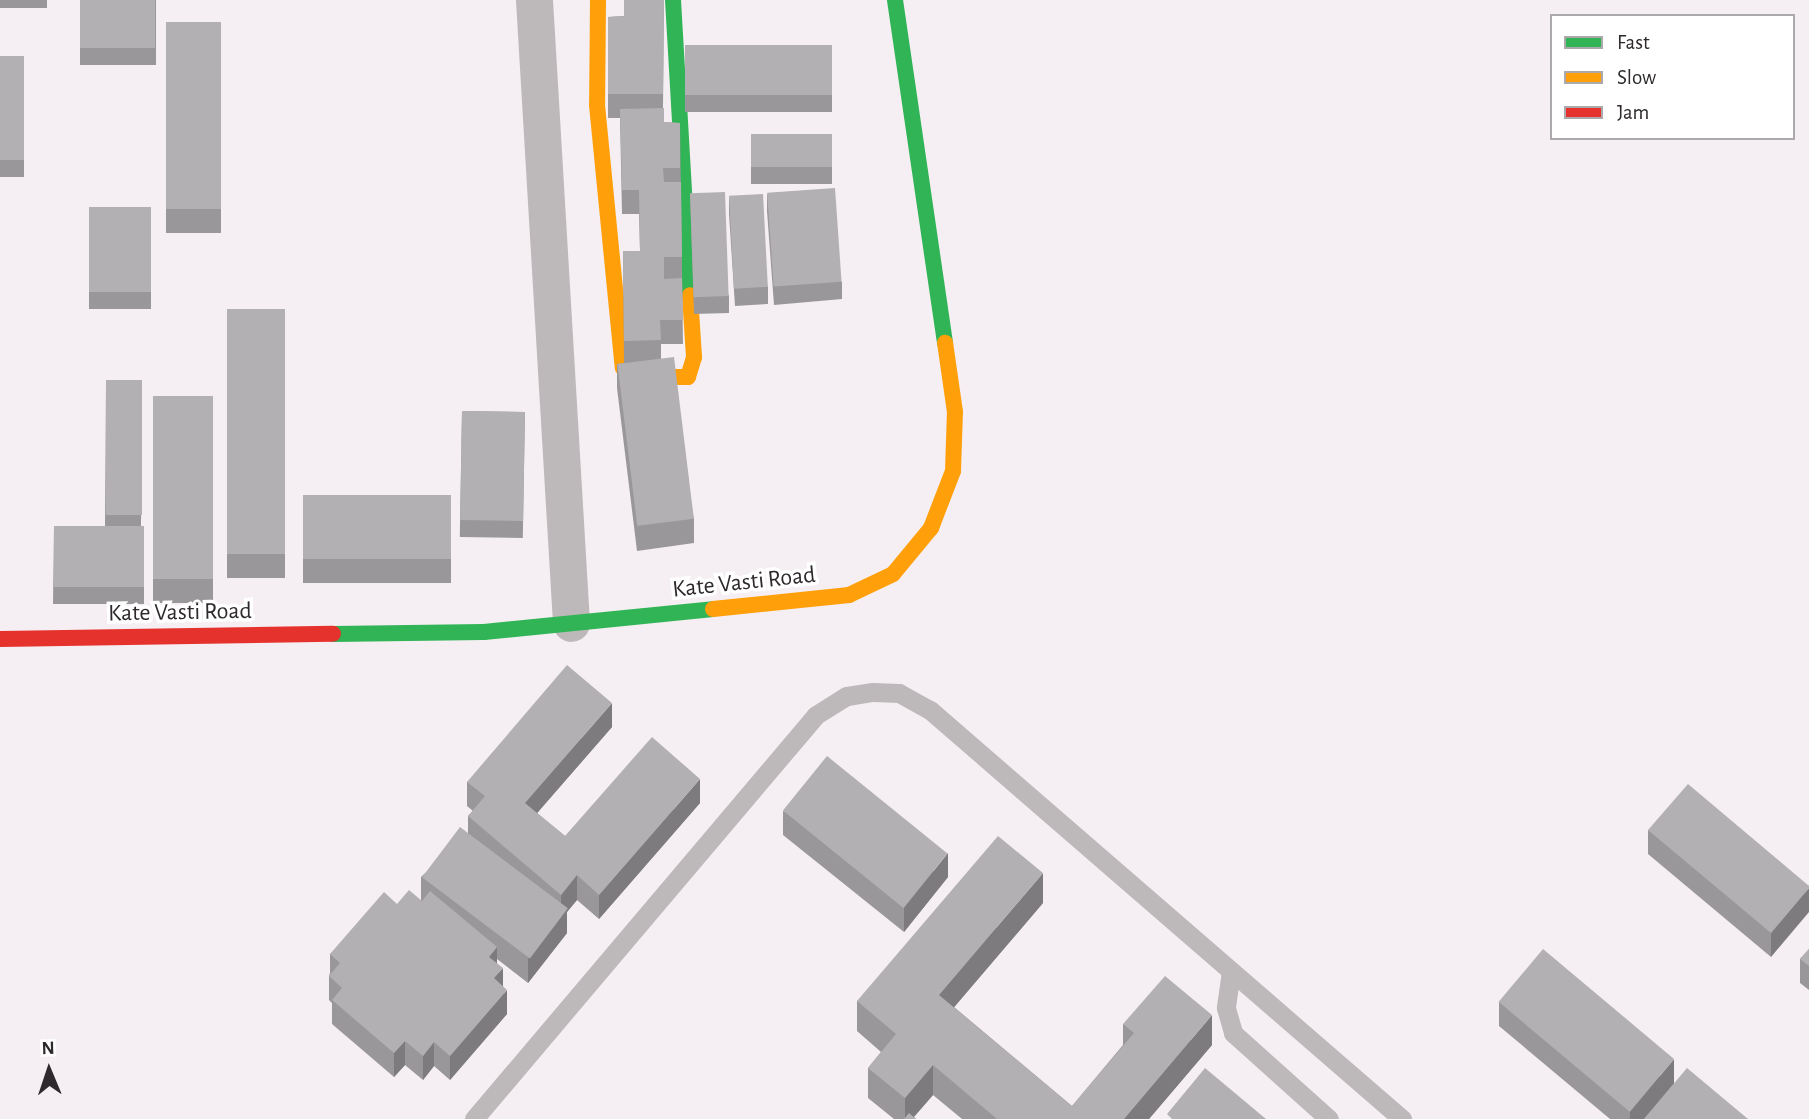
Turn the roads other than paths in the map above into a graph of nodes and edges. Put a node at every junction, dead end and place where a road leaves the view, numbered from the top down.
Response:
1 (534, 0) edge
2 (598, 0) edge
3 (673, 0) edge
4 (895, 0) edge
5 (571, 623) junction
6 (0, 639) edge
7 (1231, 971) junction
8 (474, 1119) edge
9 (1329, 1119) edge
10 (1402, 1119) edge

1 - 5 street
2 - 3 street
4 - 5 street, Kate Vasti Road
5 - 6 street, Kate Vasti Road
7 - 8 lane
7 - 9 lane
7 - 10 lane

